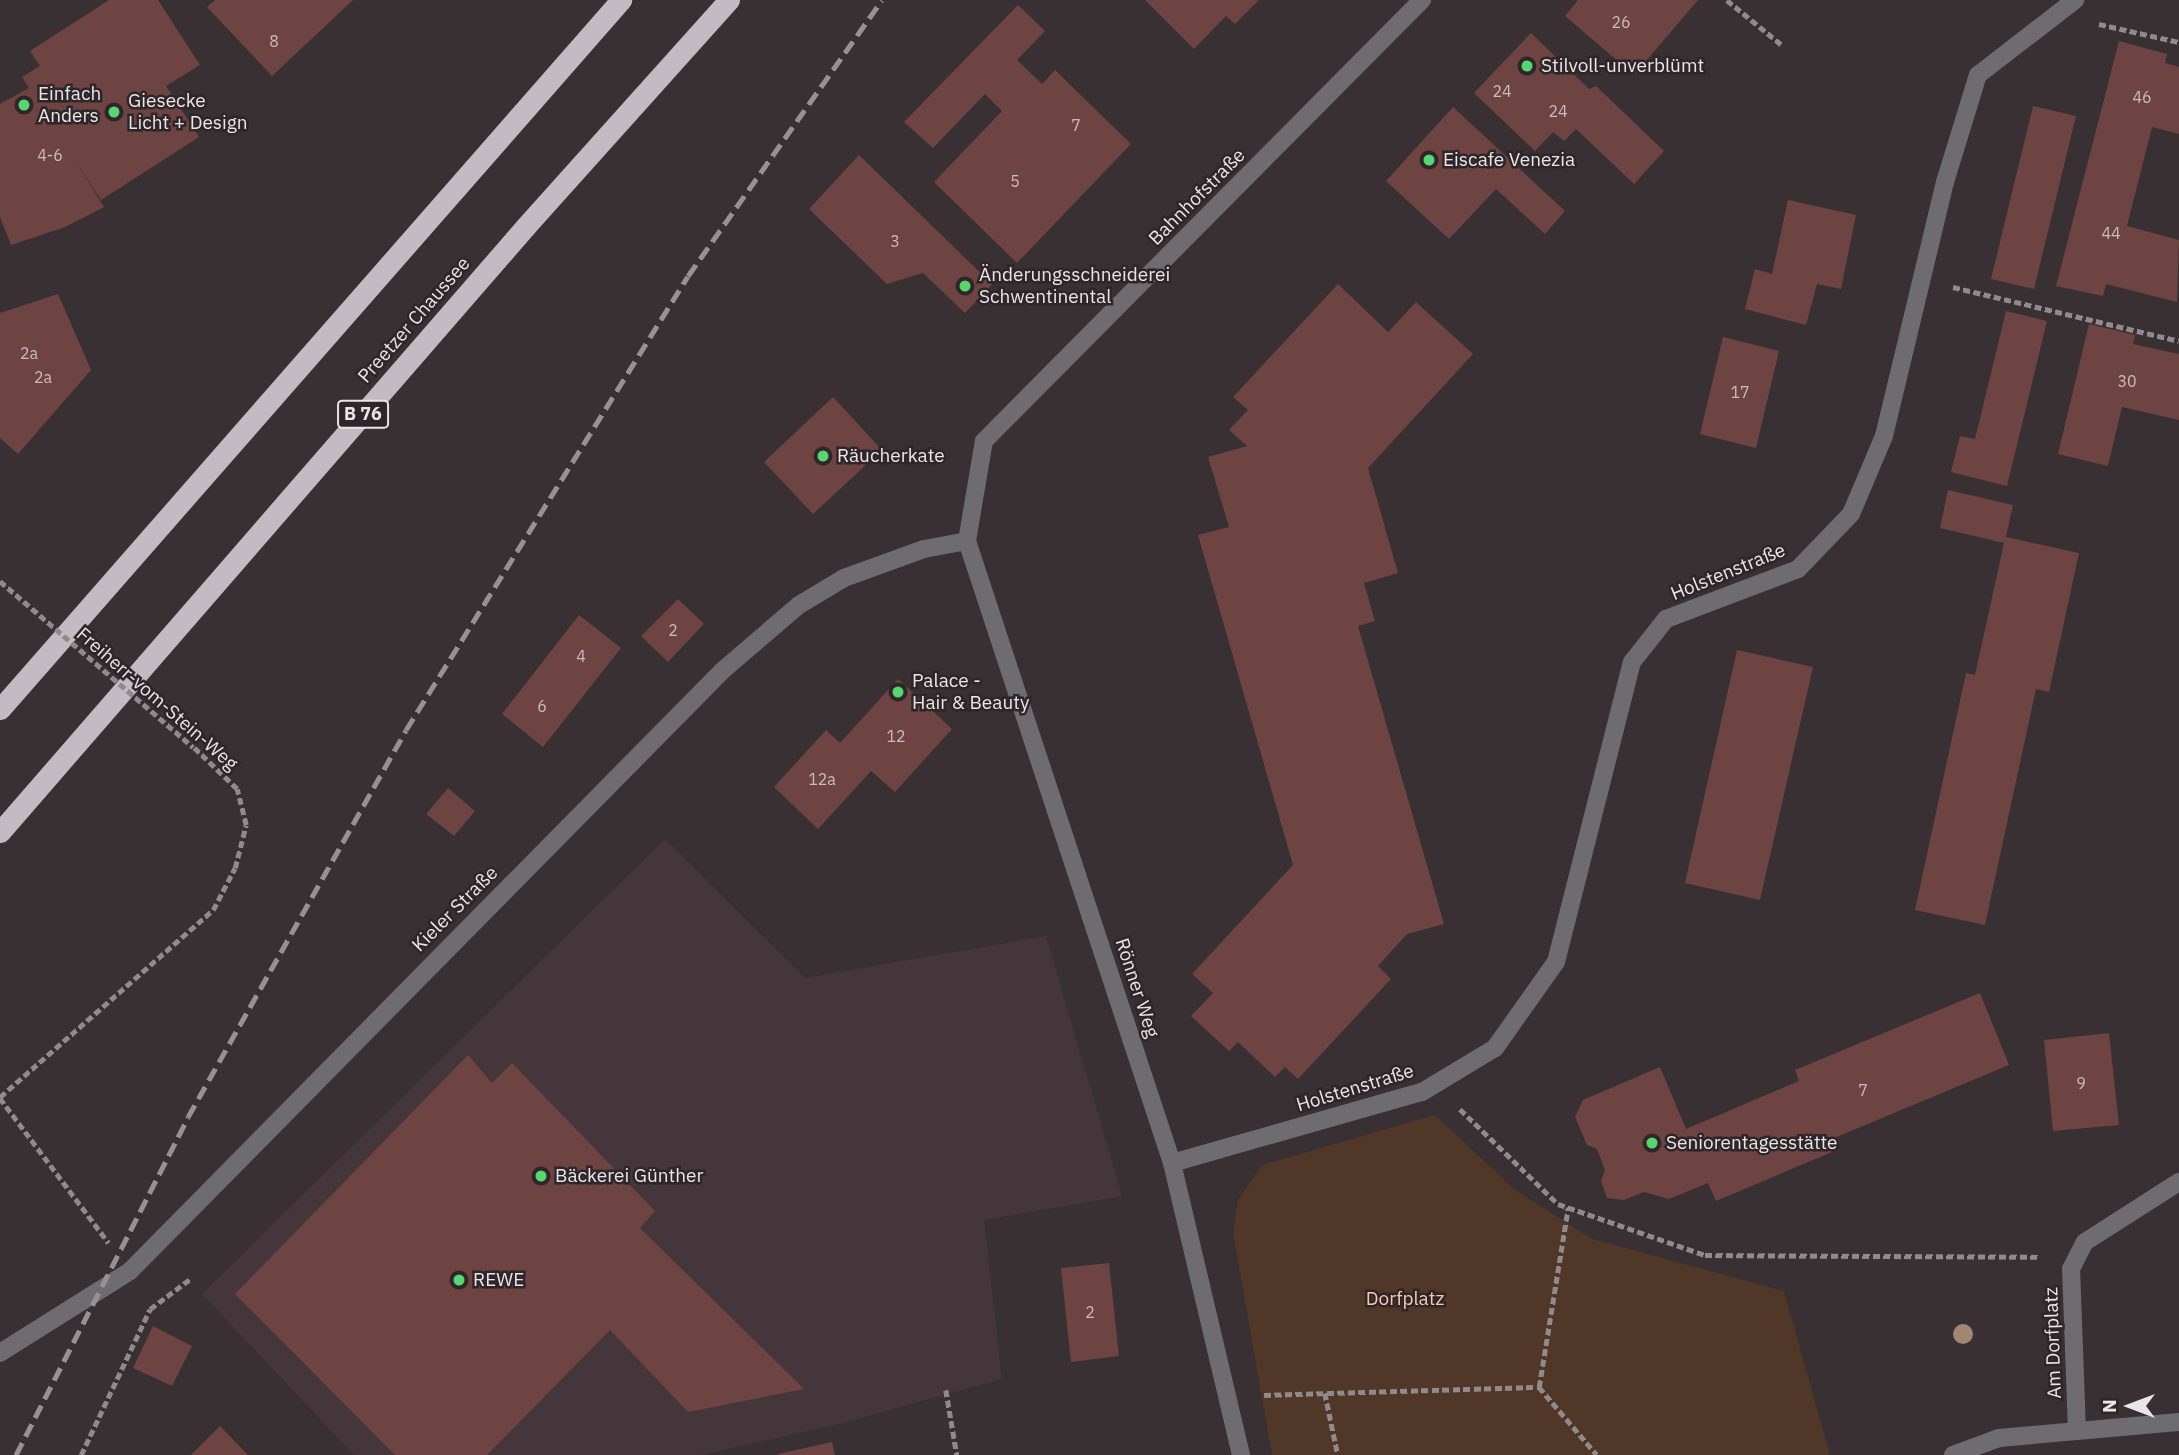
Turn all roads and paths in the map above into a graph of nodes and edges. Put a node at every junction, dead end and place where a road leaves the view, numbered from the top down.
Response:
1 (621, 0) edge
2 (729, 0) edge
3 (1422, 0) edge
4 (1727, 0) edge
5 (2076, 0) edge
6 (2057, 14) junction
7 (2179, 43) edge
8 (1782, 45) dead end
9 (1922, 279) junction
10 (2179, 341) edge
11 (967, 541) junction
12 (0, 581) edge
13 (0, 709) edge
14 (0, 832) edge
15 (1435, 1084) junction
16 (0, 1097) edge
17 (1172, 1163) junction
18 (2179, 1182) edge
19 (1568, 1207) junction
20 (2077, 1258) junction
21 (130, 1271) junction
22 (190, 1279) dead end
23 (0, 1353) edge
24 (1539, 1387) junction
25 (946, 1390) dead end
26 (1325, 1393) junction
27 (1228, 1396) junction
28 (2179, 1422) edge
29 (2077, 1430) junction
30 (80, 1455) edge
31 (957, 1455) edge
32 (1241, 1455) edge
33 (1338, 1455) edge
34 (1597, 1455) edge
35 (1953, 1455) edge

1 - 13 highway
2 - 14 highway, Preetzer Chaussee / B 76
3 - 11 street, Bahnhofstraße
4 - 8 path
5 - 6 street, Holstenstraße
6 - 7 path
6 - 9 street, Holstenstraße
9 - 10 path
9 - 15 street, Holstenstraße
11 - 17 street, Rönner Weg
11 - 21 street, Kieler Straße
12 - 16 path, Freiherr-vom-Stein-Weg, bridge
15 - 17 street, Holstenstraße
15 - 19 path
16 - 21 path
17 - 27 street, Rönner Weg
18 - 20 street
19 - 20 path
19 - 24 path
20 - 29 street, Am Dorfplatz
21 - 23 street, Kieler Straße
22 - 30 path
24 - 26 path
24 - 34 path
25 - 31 path
26 - 27 path
26 - 33 path
27 - 32 street, Rönner Weg
28 - 29 street
29 - 35 street

